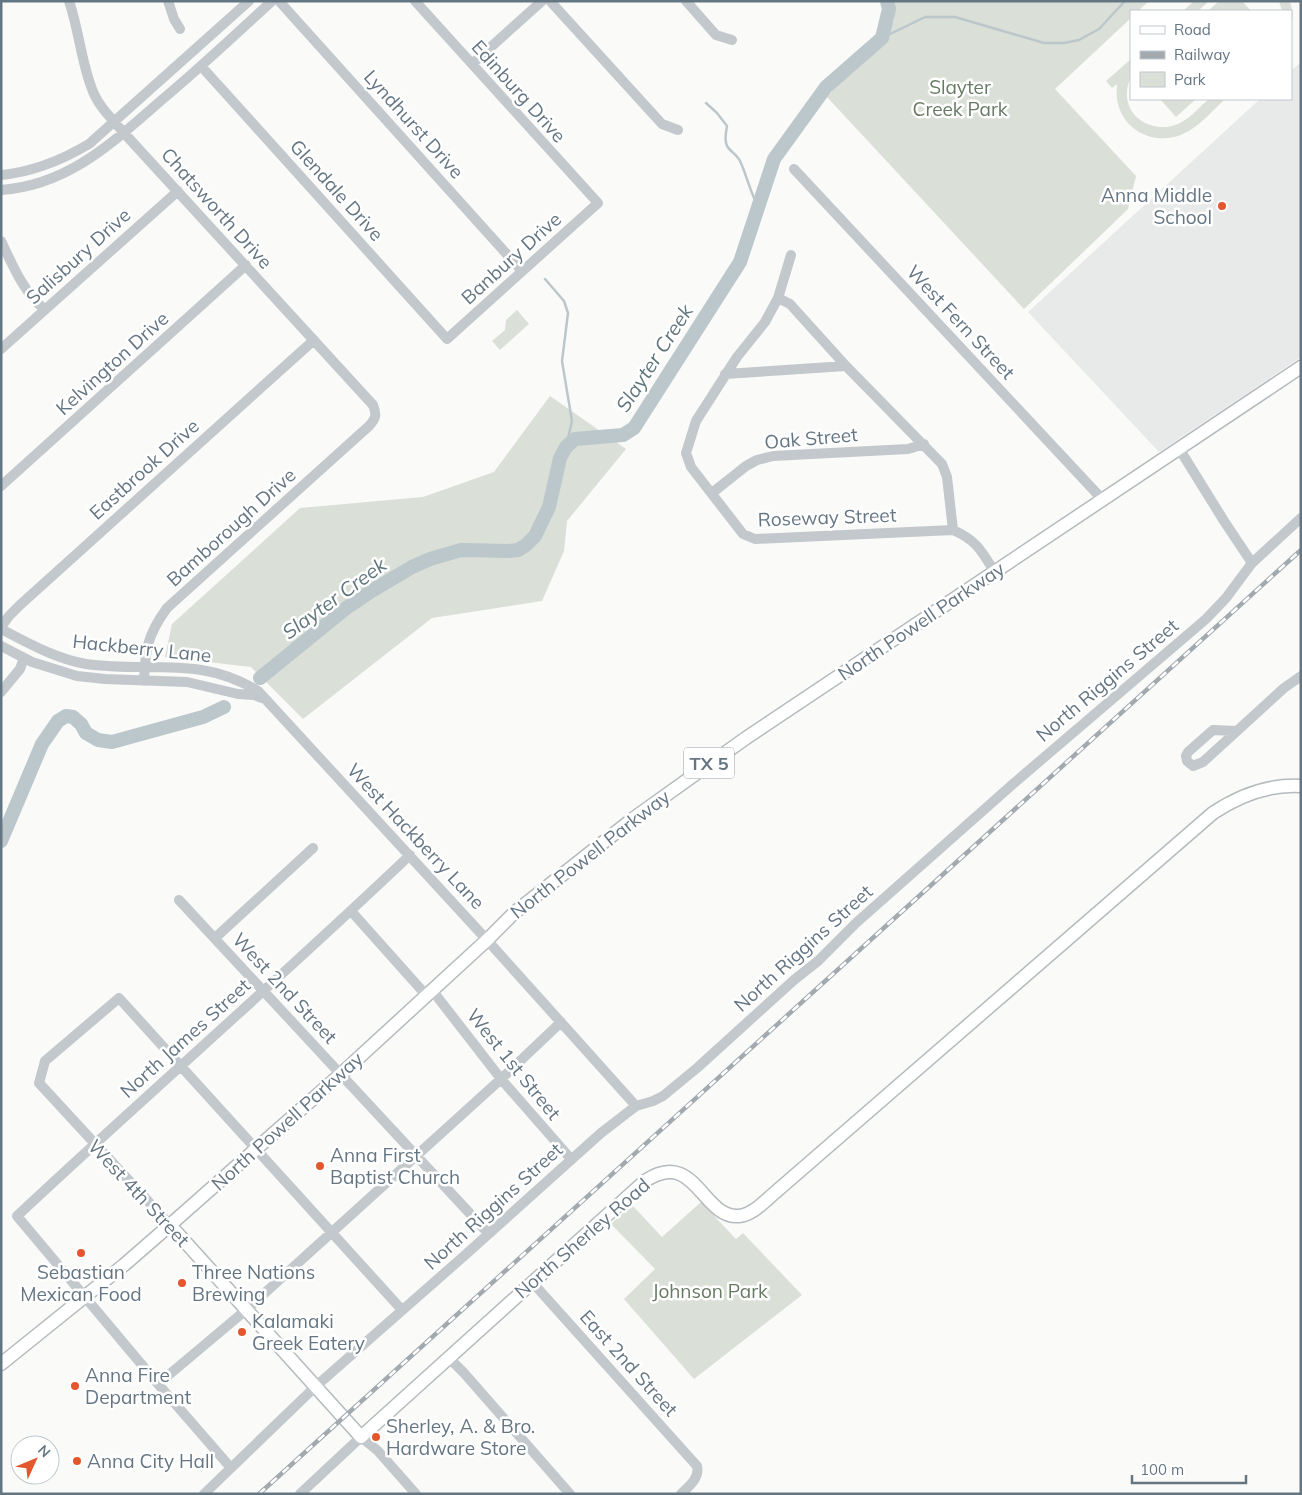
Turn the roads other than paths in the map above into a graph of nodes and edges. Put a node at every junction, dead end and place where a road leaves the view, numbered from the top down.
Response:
1 (69, 1) edge
2 (168, 1) edge
3 (250, 1) edge
4 (272, 1) edge
5 (279, 1) edge
6 (415, 1) edge
7 (542, 1) edge
8 (550, 1) edge
9 (686, 1) edge
10 (180, 29) dead end
11 (732, 40) dead end
12 (472, 64) junction
13 (201, 66) junction
14 (115, 122) junction
15 (678, 130) dead end
16 (124, 133) junction
17 (794, 169) dead end
18 (1, 176) edge
19 (1, 190) edge
20 (178, 191) junction
21 (598, 203) joint
22 (1, 241) edge
23 (791, 256) dead end
24 (246, 265) junction
25 (522, 271) junction
26 (778, 298) junction
27 (44, 309) junction
28 (447, 339) joint
29 (314, 340) junction
30 (1, 349) edge
31 (846, 366) junction
32 (1301, 367) edge
33 (725, 374) junction
34 (376, 418) joint
35 (924, 444) junction
36 (1180, 450) junction
37 (1, 486) edge
38 (712, 493) junction
39 (1102, 499) junction
40 (1301, 518) edge
41 (953, 530) junction
42 (1252, 563) junction
43 (994, 571) junction
44 (1, 628) edge
45 (1, 646) edge
46 (24, 658) junction
47 (144, 666) junction
48 (1300, 677) edge
49 (144, 681) junction
50 (1, 692) edge
51 (269, 703) junction
52 (1237, 731) junction
53 (1301, 786) edge
54 (313, 848) dead end
55 (410, 855) junction
56 (179, 900) dead end
57 (351, 911) junction
58 (215, 938) junction
59 (488, 940) junction
60 (263, 990) junction
61 (429, 993) junction
62 (561, 1022) junction
63 (180, 1065) junction
64 (341, 1074) junction
65 (501, 1079) junction
66 (636, 1106) junction
67 (94, 1144) junction
68 (256, 1149) junction
69 (416, 1155) junction
70 (571, 1160) junction
71 (170, 1225) junction
72 (331, 1232) junction
73 (488, 1233) junction
74 (532, 1282) junction
75 (85, 1296) junction
76 (246, 1310) junction
77 (402, 1310) junction
78 (448, 1357) junction
79 (1, 1364) edge
80 (158, 1384) junction
81 (315, 1387) junction
82 (361, 1437) junction
83 (231, 1468) junction
84 (204, 1494) edge
85 (300, 1494) edge
86 (416, 1494) edge
87 (570, 1494) edge
88 (681, 1494) edge

1 - 14 street, Chatsworth Drive
2 - 10 street
3 - 14 street
4 - 13 street
5 - 25 street, Lyndhurst Drive
6 - 12 street, Edinburg Drive
7 - 12 street
8 - 15 street
9 - 11 street
12 - 21 street, Edinburg Drive
13 - 16 street
13 - 28 street, Glendale Drive
14 - 16 street, Chatsworth Drive
14 - 18 street
16 - 19 street
16 - 20 street, Chatsworth Drive
17 - 39 street, West Fern Street
20 - 24 street, Chatsworth Drive
20 - 27 street, Salisbury Drive
21 - 25 street, Banbury Drive
22 - 27 street
23 - 26 street, Roseway Street
24 - 29 street, Chatsworth Drive
24 - 37 street, Kelvington Drive
25 - 28 street, Banbury Drive
26 - 31 street
26 - 33 street, Roseway Street
27 - 30 street, Salisbury Drive
29 - 34 street, Chatsworth Drive
29 - 44 street, Eastbrook Drive
31 - 33 street
31 - 35 street
32 - 36 main road, North Powell Parkway / TX 5
33 - 38 street, Roseway Street
34 - 47 street, Bamborough Drive
35 - 38 street, Oak Street
35 - 41 street
36 - 39 main road, North Powell Parkway / TX 5
36 - 42 street
38 - 41 street, Roseway Street
39 - 43 main road, North Powell Parkway / TX 5
40 - 42 street, North Riggins Street
41 - 43 street
42 - 66 street, North Riggins Street
43 - 59 main road, North Powell Parkway / TX 5
44 - 47 street, Hackberry Lane
45 - 46 street, Hackberry Lane
46 - 49 street, Hackberry Lane
46 - 50 street
47 - 49 street, Bamborough Drive
47 - 51 street, Hackberry Lane
48 - 52 street
49 - 51 street, Hackberry Lane
51 - 55 street, West Hackberry Lane
52 - 52 street
53 - 74 main road, North Sherley Road
54 - 58 street
55 - 57 street, North James Street
55 - 59 street, West Hackberry Lane
56 - 58 street, West 2nd Street
57 - 60 street, North James Street
57 - 61 street, West 1st Street
58 - 60 street, West 2nd Street
59 - 61 main road, North Powell Parkway / TX 5
59 - 62 street, West Hackberry Lane
60 - 63 street, North James Street
60 - 64 street, West 2nd Street
61 - 64 main road, North Powell Parkway / TX 5
61 - 65 street, West 1st Street
62 - 65 street
62 - 66 street, West Hackberry Lane
63 - 67 street, North James Street
63 - 67 street, West 4th Street
63 - 68 street
64 - 68 main road, North Powell Parkway / TX 5
64 - 69 street, West 2nd Street
65 - 69 street
65 - 70 street, West 1st Street
66 - 70 street, North Riggins Street
67 - 71 street, West 4th Street
67 - 75 street, North James Street
68 - 71 main road, North Powell Parkway / TX 5
68 - 72 street
69 - 72 street
69 - 73 street, West 2nd Street
70 - 73 street, North Riggins Street
71 - 75 main road, TX 5
71 - 76 main road, West 4th Street
72 - 76 street
72 - 77 street
73 - 77 street, North Riggins Street
74 - 78 main road, North Sherley Road
74 - 88 street, East 2nd Street
75 - 79 main road, TX 5
75 - 80 street
76 - 80 street
76 - 81 main road, West 4th Street
77 - 81 street, North Riggins Street
78 - 82 main road, North Sherley Road
78 - 87 street
80 - 83 street
81 - 82 main road, West 4th Street
81 - 83 street, North Riggins Street
82 - 85 street
82 - 86 street
83 - 84 street, North Riggins Street

